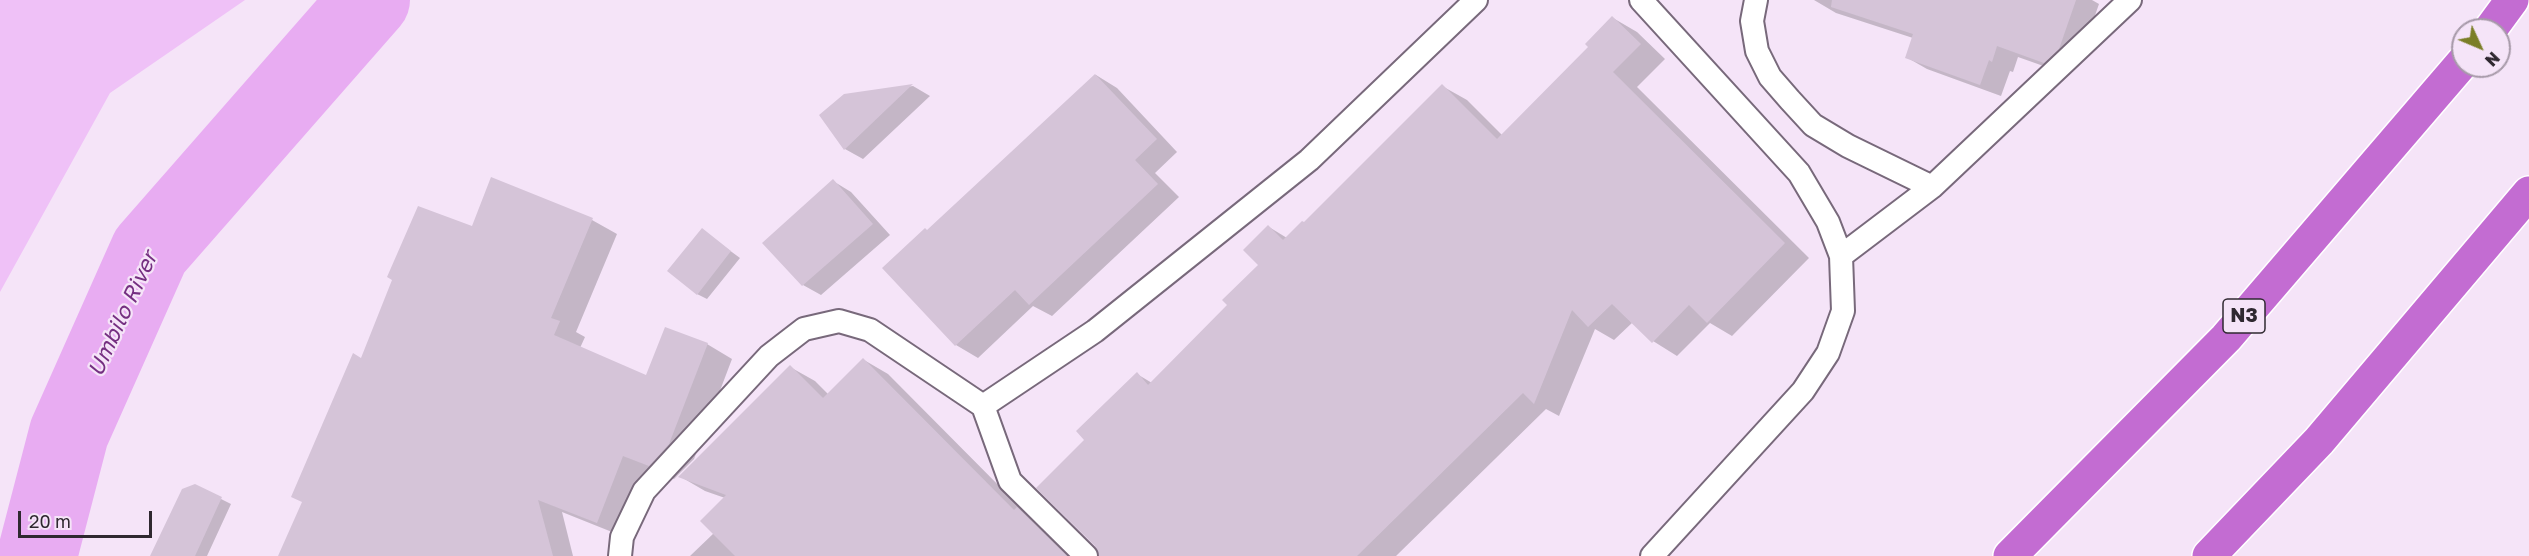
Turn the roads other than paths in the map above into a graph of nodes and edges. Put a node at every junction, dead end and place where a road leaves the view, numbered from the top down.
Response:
1 (1476, 0) edge
2 (1641, 0) edge
3 (1756, 0) edge
4 (2130, 0) edge
5 (2512, 0) edge
6 (2499, 18) edge
7 (2451, 76) edge
8 (1932, 188) junction
9 (2529, 193) edge
10 (1841, 256) junction
11 (983, 406) junction
12 (620, 556) edge
13 (1086, 556) edge
14 (1652, 556) edge
15 (2010, 556) edge
16 (2209, 556) edge

1 - 11 lane
2 - 10 lane
3 - 8 lane
4 - 8 lane
5 - 6 highway
7 - 15 highway, N3
8 - 10 lane
9 - 16 highway
10 - 14 lane
11 - 12 lane
11 - 13 lane

